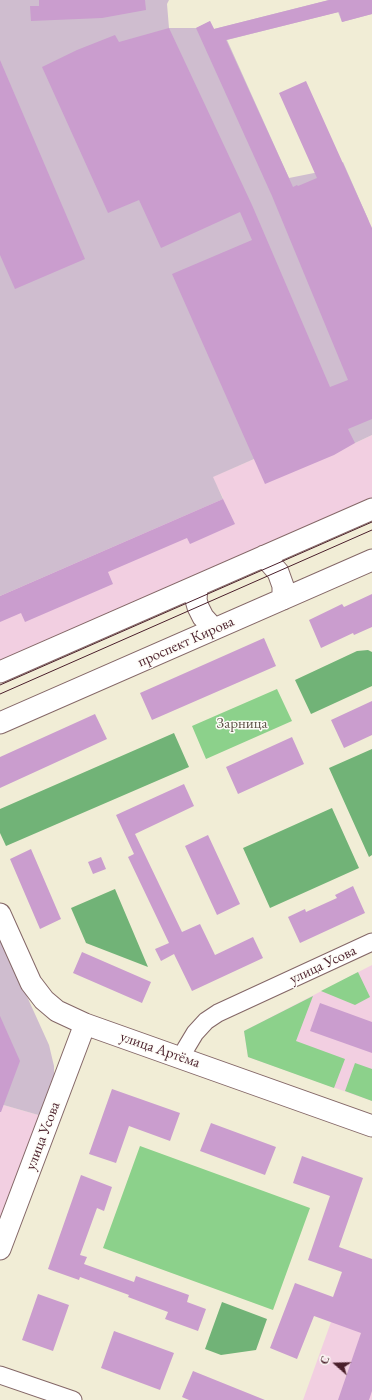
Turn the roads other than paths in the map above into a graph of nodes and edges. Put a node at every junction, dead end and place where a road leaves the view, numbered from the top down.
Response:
1 (372, 509) edge
2 (264, 556) junction
3 (372, 560) edge
4 (196, 586) junction
5 (283, 599) junction
6 (214, 629) junction
7 (0, 672) edge
8 (0, 723) edge
9 (0, 914) edge
10 (372, 942) edge
11 (85, 1024) junction
12 (182, 1058) junction
13 (372, 1126) edge
14 (0, 1249) edge
15 (0, 1375) edge
16 (73, 1400) edge

1 - 2 main road
2 - 4 main road
2 - 5 main road
3 - 5 main road, проспект Кирова
4 - 6 main road
4 - 7 main road
5 - 6 main road, проспект Кирова
6 - 8 main road, проспект Кирова
9 - 11 main road, улица Артёма
10 - 12 street, улица Усова
11 - 12 main road, улица Артёма
11 - 14 main road, улица Усова
12 - 13 main road, улица Артёма
15 - 16 street

